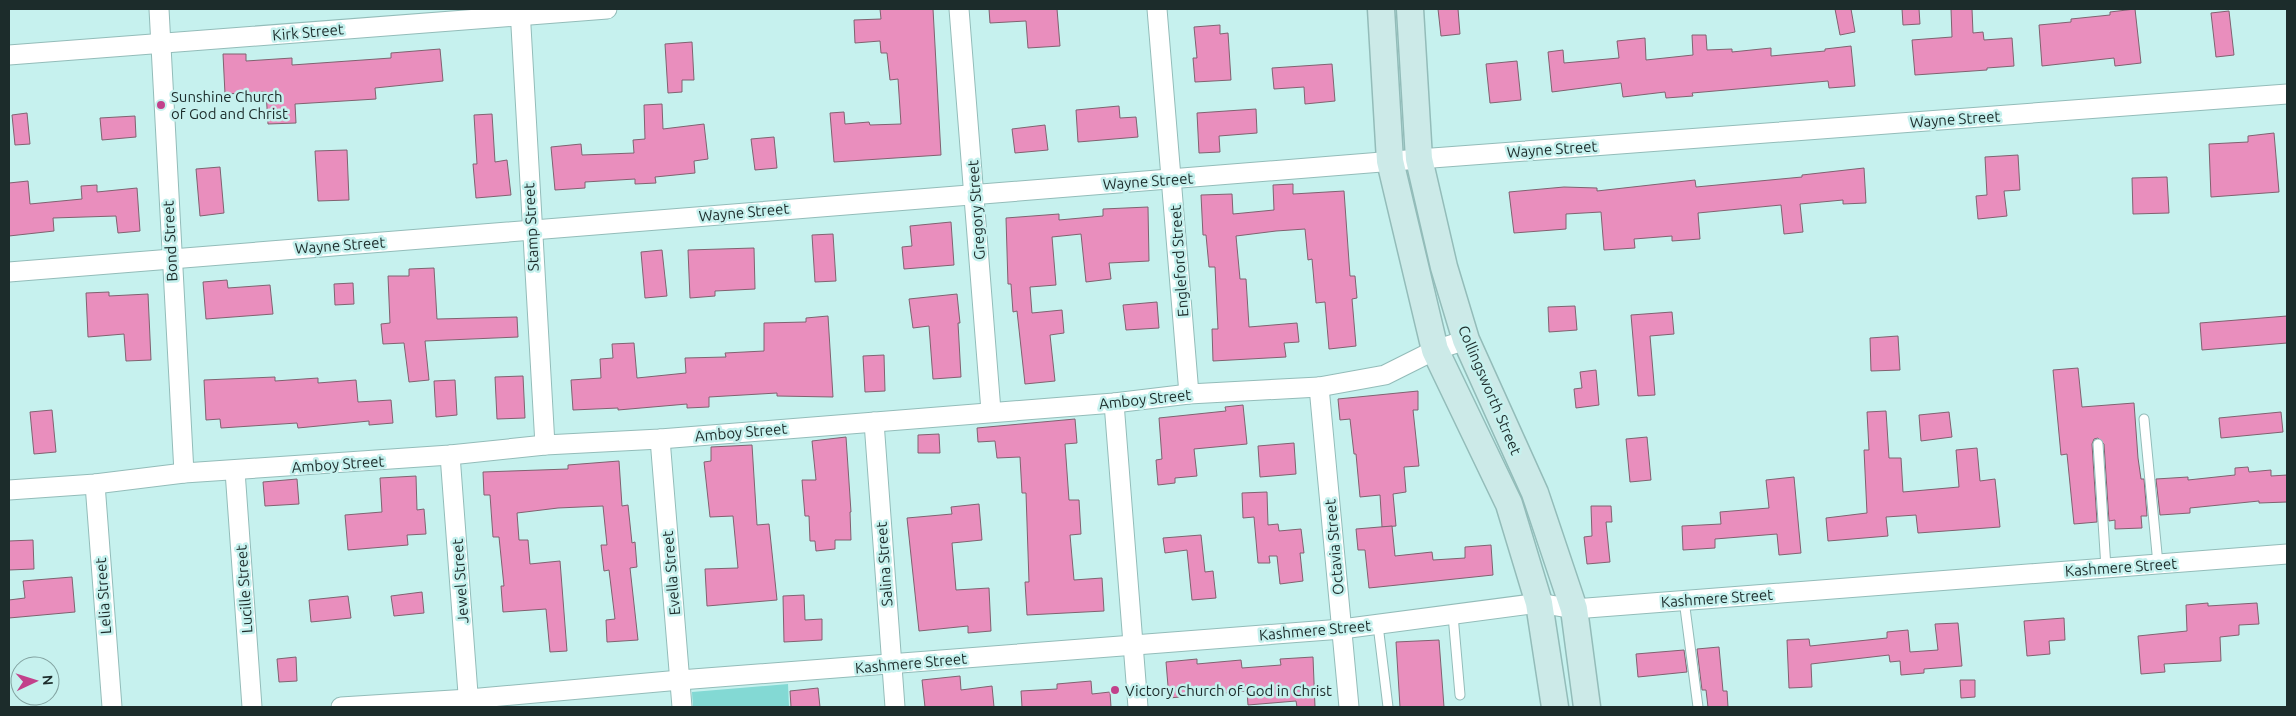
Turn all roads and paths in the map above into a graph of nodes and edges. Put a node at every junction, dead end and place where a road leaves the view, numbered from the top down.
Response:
1 (159, 9) edge
2 (607, 9) edge
3 (959, 9) edge
4 (1157, 9) edge
5 (1381, 9) edge
6 (1410, 9) edge
7 (520, 12) edge
8 (161, 44) junction
9 (9, 55) edge
10 (2287, 94) edge
11 (1419, 158) junction
12 (1390, 161) junction
13 (1172, 179) junction
14 (975, 194) junction
15 (531, 230) junction
16 (171, 257) junction
17 (9, 272) edge
18 (1466, 340) junction
19 (1435, 350) junction
20 (1319, 387) junction
21 (1189, 394) junction
22 (1114, 403) junction
23 (991, 411) junction
24 (2144, 419) dead end
25 (874, 422) junction
26 (660, 439) junction
27 (2098, 444) dead end
28 (545, 445) junction
29 (450, 455) junction
30 (235, 472) junction
31 (184, 474) junction
32 (95, 484) junction
33 (9, 490) edge
34 (2287, 554) edge
35 (2158, 564) junction
36 (2106, 568) junction
37 (1684, 600) junction
38 (1539, 603) junction
39 (1574, 609) junction
40 (1453, 615) junction
41 (1378, 625) junction
42 (1342, 629) junction
43 (1133, 644) junction
44 (891, 664) junction
45 (680, 680) junction
46 (1460, 695) dead end
47 (469, 703) edge
48 (112, 707) edge
49 (252, 707) edge
50 (341, 707) edge
51 (682, 707) edge
52 (895, 707) edge
53 (1138, 707) edge
54 (1349, 707) edge
55 (1388, 707) edge
56 (1555, 707) edge
57 (1587, 707) edge
58 (1698, 707) edge

1 - 8 street, Bond Street
2 - 7 street, Kirk Street
3 - 14 street, Gregory Street
4 - 13 street, Engleford Street
5 - 12 main road, Collingsworth Street
6 - 11 main road, Collingsworth Street
7 - 8 street, Kirk Street
7 - 15 street, Stamp Street
8 - 9 street, Kirk Street
8 - 16 street, Bond Street
10 - 11 street, Wayne Street
11 - 12 street, Wayne Street
11 - 18 main road, Collingsworth Street
12 - 13 street, Wayne Street
12 - 19 main road, Collingsworth Street
13 - 14 street, Wayne Street
13 - 21 street, Engleford Street
14 - 15 street, Wayne Street
14 - 23 street, Gregory Street
15 - 16 street, Wayne Street
15 - 28 street, Stamp Street
16 - 17 street, Wayne Street
16 - 31 street, Bond Street
18 - 19 street, Amboy Street
18 - 39 main road, Collingsworth Street
19 - 20 street, Amboy Street
19 - 38 main road, Collingsworth Street
20 - 21 street, Amboy Street
20 - 42 street, Octavia Street
21 - 22 street, Amboy Street
22 - 23 street, Amboy Street
22 - 43 street
23 - 25 street, Amboy Street
24 - 35 lane
25 - 26 street, Amboy Street
25 - 44 street, Salina Street
26 - 28 street, Amboy Street
26 - 45 street, Evella Street
27 - 36 lane
28 - 29 street, Amboy Street
29 - 30 street, Amboy Street
29 - 47 street, Jewel Street
30 - 31 street, Amboy Street
30 - 49 street, Lucille Street
31 - 32 street, Amboy Street
32 - 33 street, Amboy Street
32 - 48 street, Lelia Street
34 - 35 street, Kashmere Street
35 - 36 street, Kashmere Street
36 - 37 street, Kashmere Street
37 - 39 street, Kashmere Street
37 - 58 lane
38 - 39 street, Kashmere Street
38 - 40 street, Kashmere Street
38 - 56 main road, Collingsworth Street
39 - 57 main road, Collingsworth Street
40 - 41 street, Kashmere Street
40 - 46 lane
41 - 42 street, Kashmere Street
41 - 55 lane
42 - 43 street, Kashmere Street
42 - 54 street, Octavia Street
43 - 44 street, Kashmere Street
43 - 53 street
44 - 45 street, Kashmere Street
44 - 52 street, Salina Street
45 - 47 street, Kashmere Street
45 - 51 street, Evella Street
47 - 50 street, Kashmere Street

